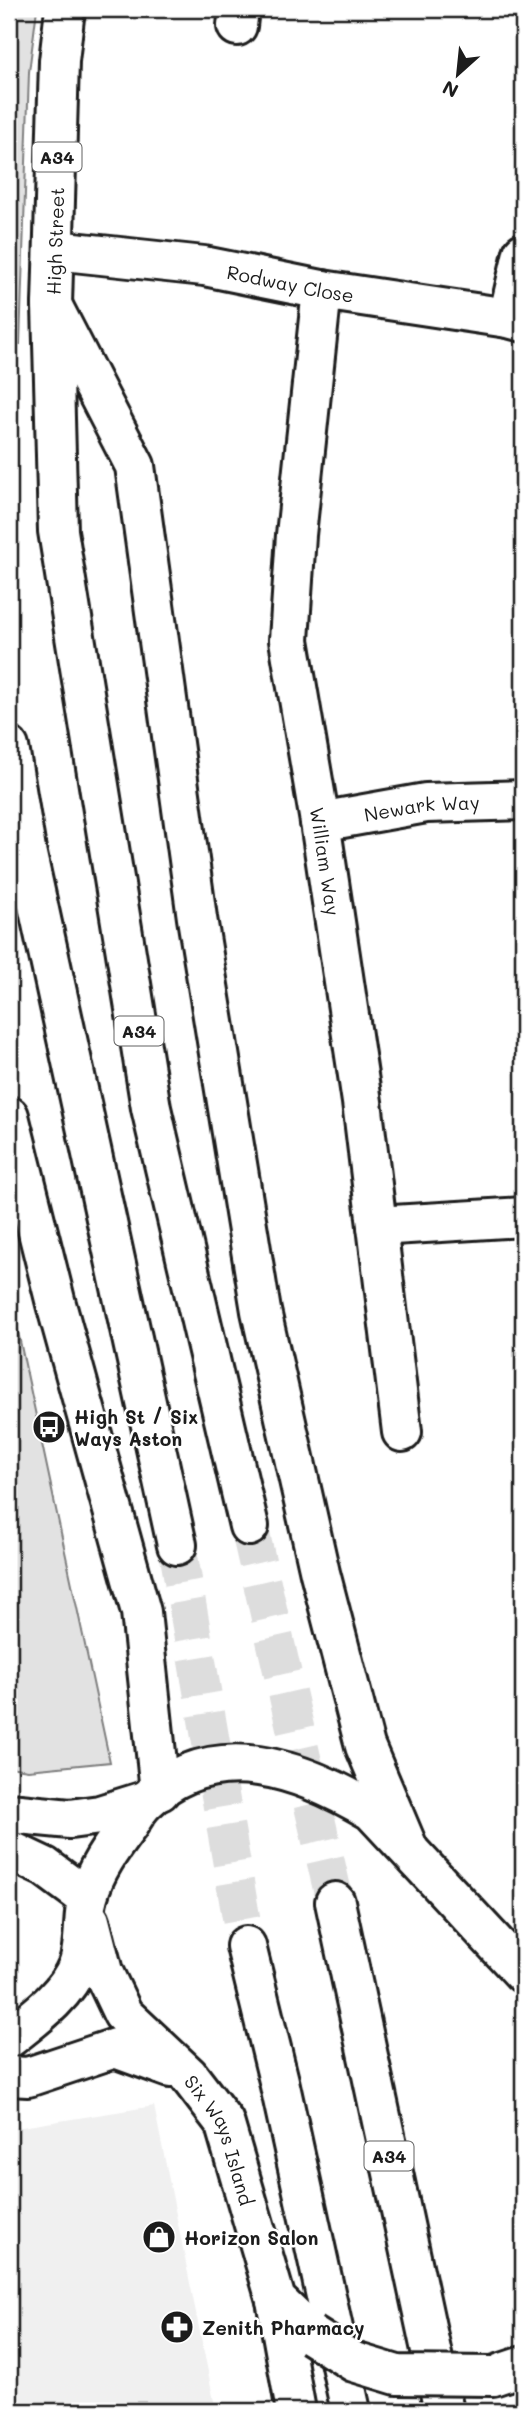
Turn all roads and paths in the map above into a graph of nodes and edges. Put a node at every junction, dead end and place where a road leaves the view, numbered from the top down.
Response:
1 (65, 9) edge
2 (55, 250) junction
3 (523, 253) edge
4 (322, 290) junction
5 (52, 305) junction
6 (516, 320) edge
7 (9, 747) edge
8 (523, 800) edge
9 (320, 822) junction
10 (9, 1116) edge
11 (523, 1217) edge
12 (377, 1226) junction
13 (402, 1432) dead end
14 (249, 1526) tunnel mouth
15 (177, 1545) tunnel mouth
16 (153, 1796) junction
17 (9, 1813) edge
18 (408, 1848) junction
19 (9, 1850) edge
20 (335, 1902) tunnel mouth
21 (87, 1903) junction
22 (246, 1946) tunnel mouth
23 (523, 1973) edge
24 (9, 2038) edge
25 (188, 2075) junction
26 (9, 2076) edge
27 (276, 2300) junction
28 (508, 2371) edge
29 (296, 2411) edge
30 (351, 2411) edge
31 (444, 2411) edge

1 - 2 main road, High Street / A34
2 - 4 main road, Rodway Close
2 - 5 main road, High Street / A34
3 - 6 main road
4 - 6 main road, Rodway Close
4 - 9 main road, William Way
5 - 14 main road, A34
5 - 18 main road
7 - 15 main road
8 - 9 main road, Newark Way
9 - 12 main road, William Way
10 - 16 main road
11 - 12 main road
12 - 13 main road, William Way
16 - 17 main road
16 - 18 main road
16 - 21 main road
18 - 23 main road
19 - 21 main road
20 - 31 main road, A34
21 - 24 main road
21 - 25 main road, Six Ways Island
22 - 30 main road
25 - 26 main road
25 - 27 main road, Six Ways Island
27 - 28 main road, Six Ways Island, bridge
27 - 29 main road

